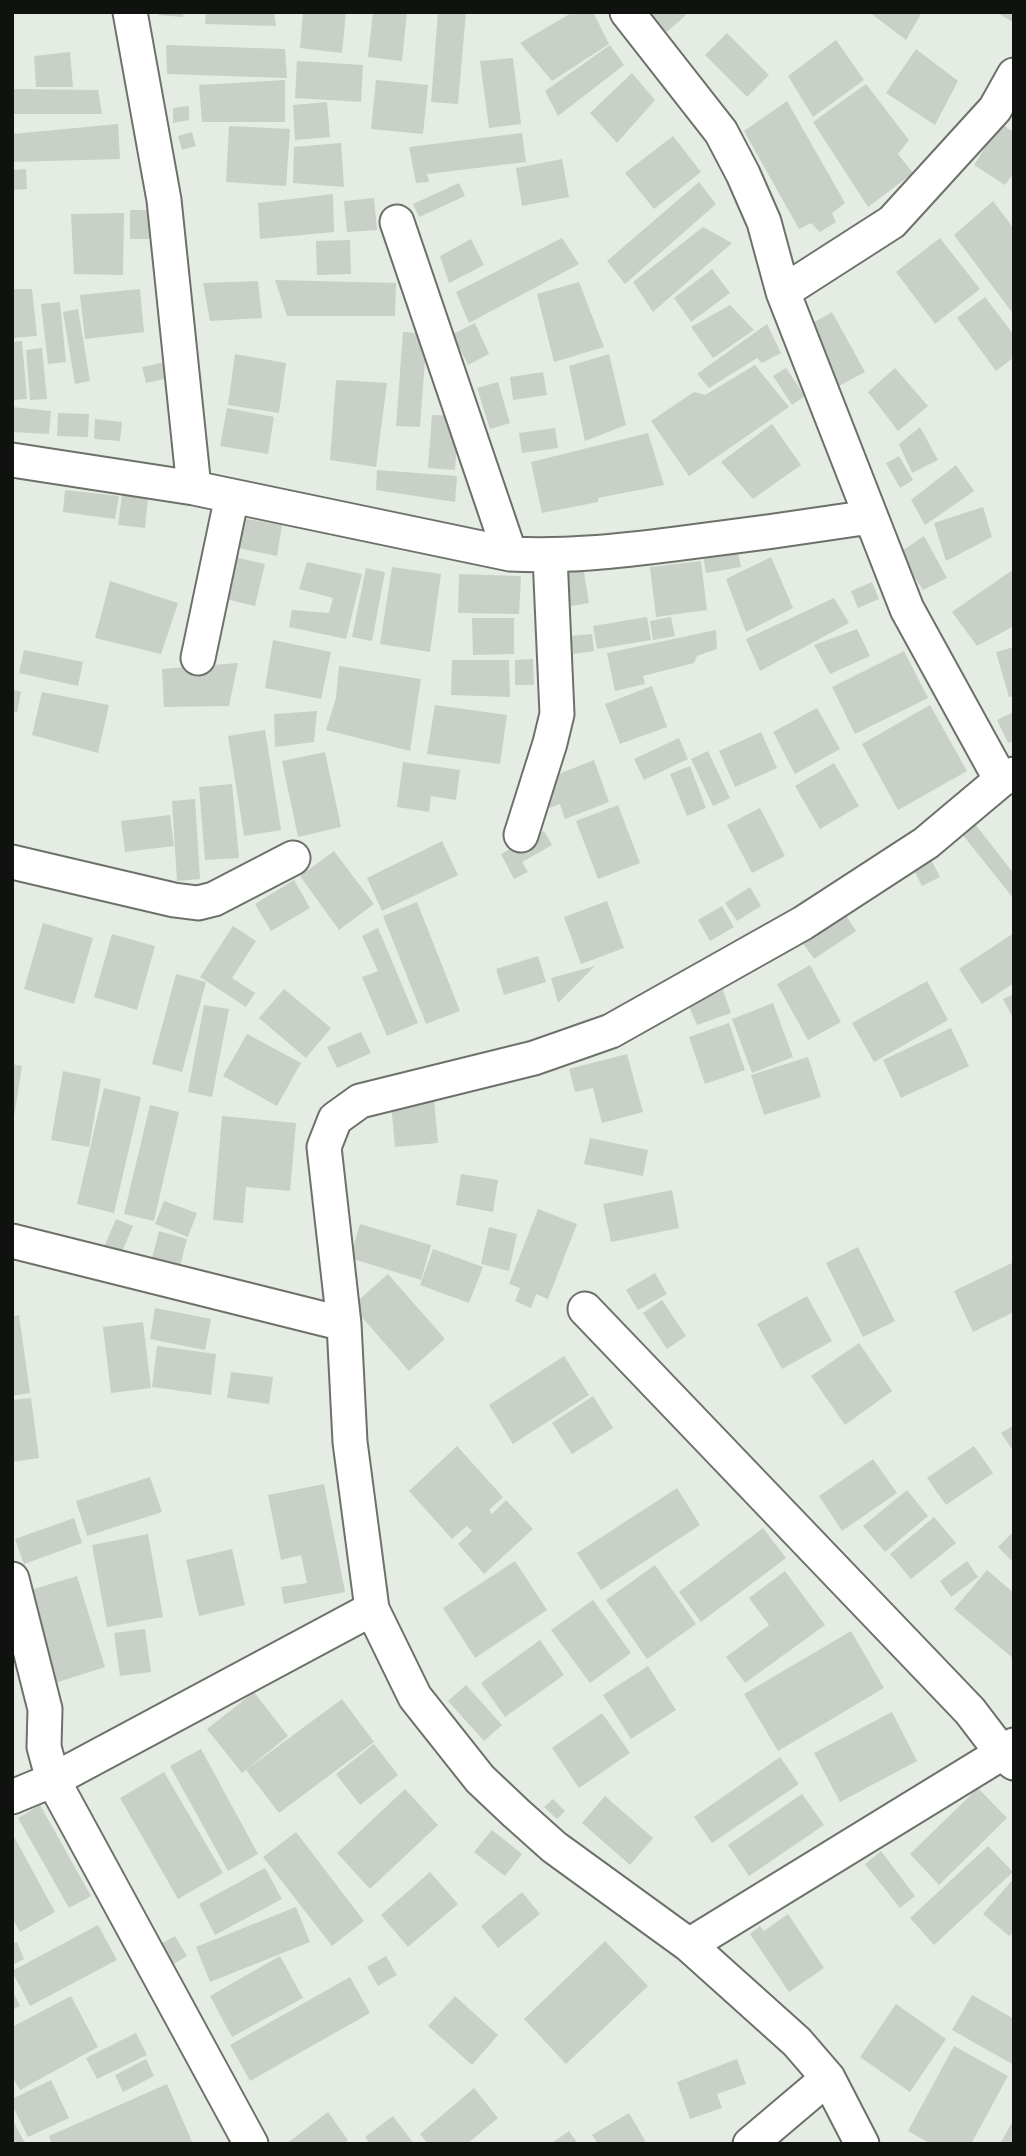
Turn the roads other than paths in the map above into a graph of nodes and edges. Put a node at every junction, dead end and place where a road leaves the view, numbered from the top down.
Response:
1 (130, 12) edge
2 (627, 12) edge
3 (1014, 75) edge
4 (1005, 116) edge
5 (397, 222) dead end
6 (783, 292) junction
7 (12, 460) edge
8 (194, 488) junction
9 (232, 496) junction
10 (870, 517) junction
11 (510, 554) junction
12 (550, 556) junction
13 (198, 658) dead end
14 (1007, 777) edge
15 (521, 835) dead end
16 (293, 858) dead end
17 (12, 862) edge
18 (12, 1241) edge
19 (585, 1308) dead end
20 (344, 1324) junction
21 (12, 1579) edge
22 (372, 1609) junction
23 (1010, 1754) edge
24 (53, 1780) junction
25 (12, 1797) edge
26 (689, 1945) junction
27 (828, 2078) junction
28 (251, 2144) edge
29 (750, 2144) edge
30 (862, 2144) edge

1 - 8 street
2 - 6 street
3 - 4 street
4 - 6 street
5 - 11 street
6 - 10 street
7 - 8 street
8 - 9 street
9 - 11 street
9 - 13 street
10 - 12 street
10 - 14 street
11 - 12 street
12 - 15 street
14 - 20 street
16 - 17 street
18 - 20 street
19 - 23 street
20 - 22 street
21 - 24 street
22 - 24 street
22 - 26 street
23 - 26 street
24 - 25 street
24 - 28 street
26 - 27 street
27 - 29 street
27 - 30 street

